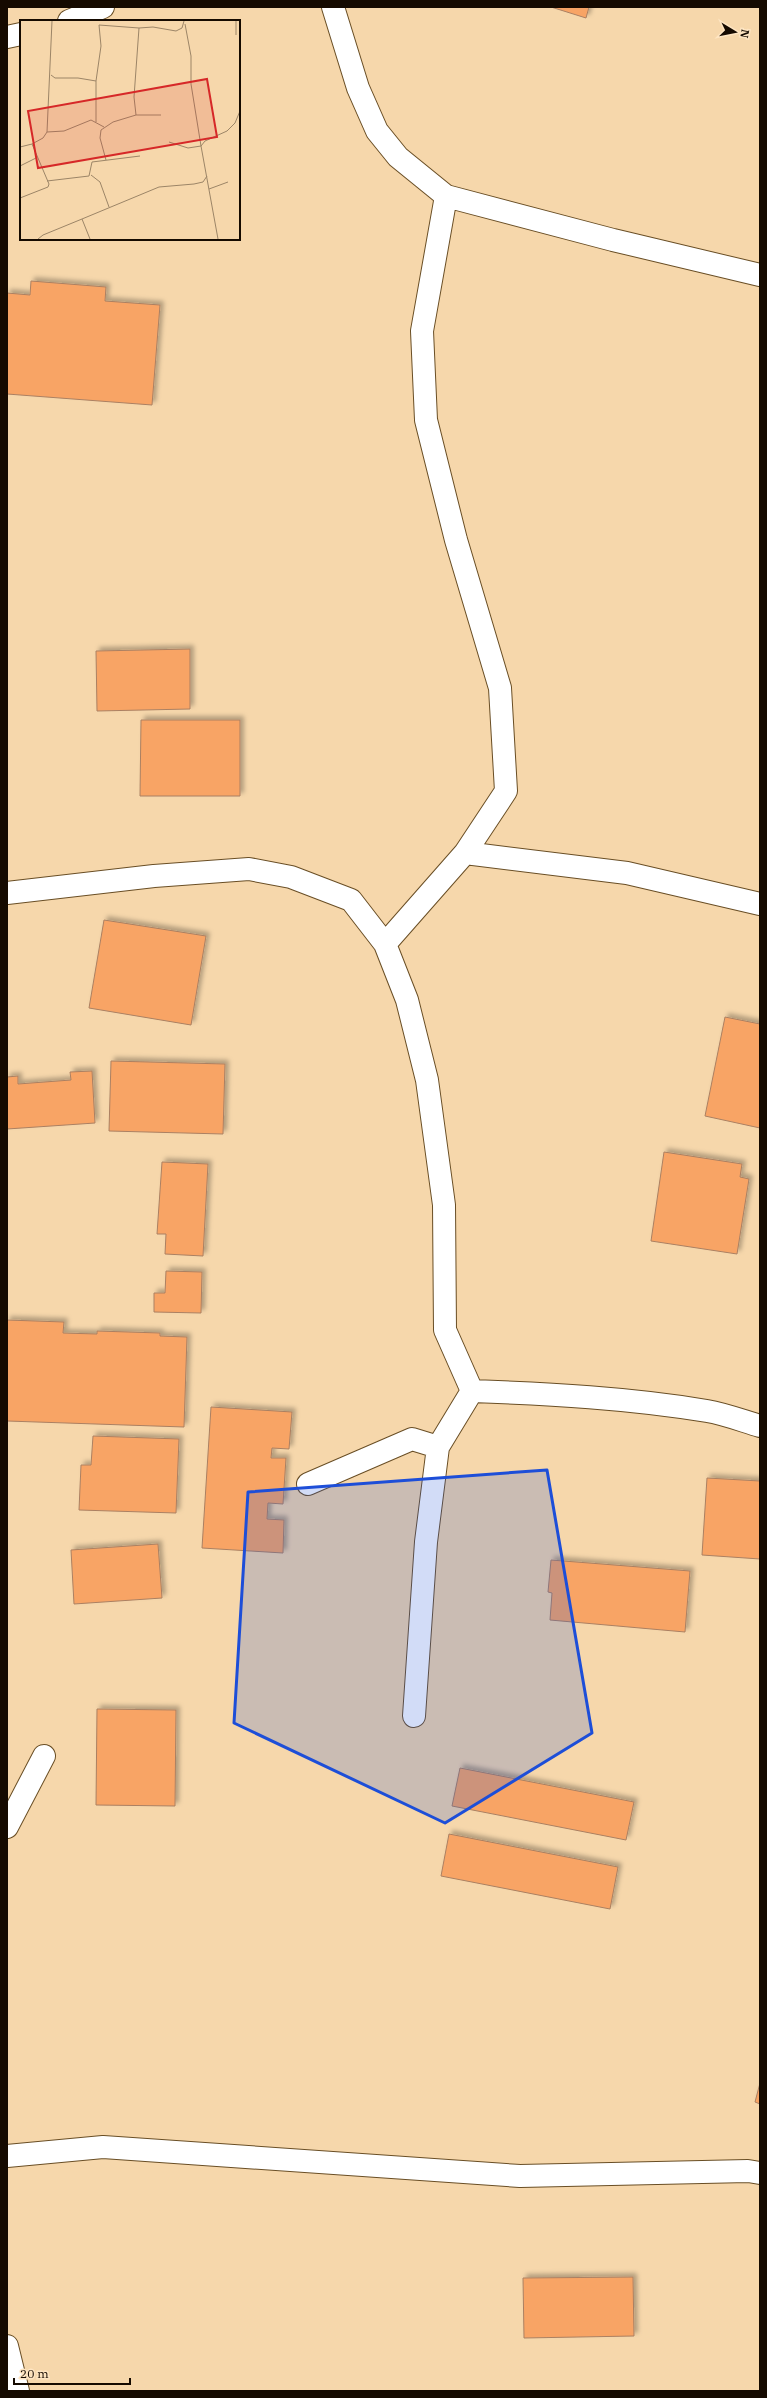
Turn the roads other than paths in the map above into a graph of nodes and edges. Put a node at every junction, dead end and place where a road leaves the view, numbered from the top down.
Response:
1 (103, 7) edge
2 (333, 7) edge
3 (71, 20) edge
4 (20, 34) edge
5 (7, 37) edge
6 (446, 196) junction
7 (760, 275) edge
8 (465, 853) junction
9 (7, 893) edge
10 (760, 904) edge
11 (385, 944) junction
12 (472, 1391) junction
13 (760, 1426) edge
14 (438, 1447) junction
15 (308, 1484) dead end
16 (414, 1716) dead end
17 (44, 1756) dead end
18 (7, 1827) edge
19 (7, 2156) edge
20 (760, 2173) edge
21 (7, 2346) edge
22 (18, 2391) edge

1 - 3 street
2 - 6 street
4 - 5 street
6 - 7 street
6 - 8 street
8 - 10 street
8 - 11 street
9 - 11 street
11 - 12 street
12 - 13 street
12 - 14 street
14 - 15 street
14 - 16 street
17 - 18 street
19 - 20 street
21 - 22 street

